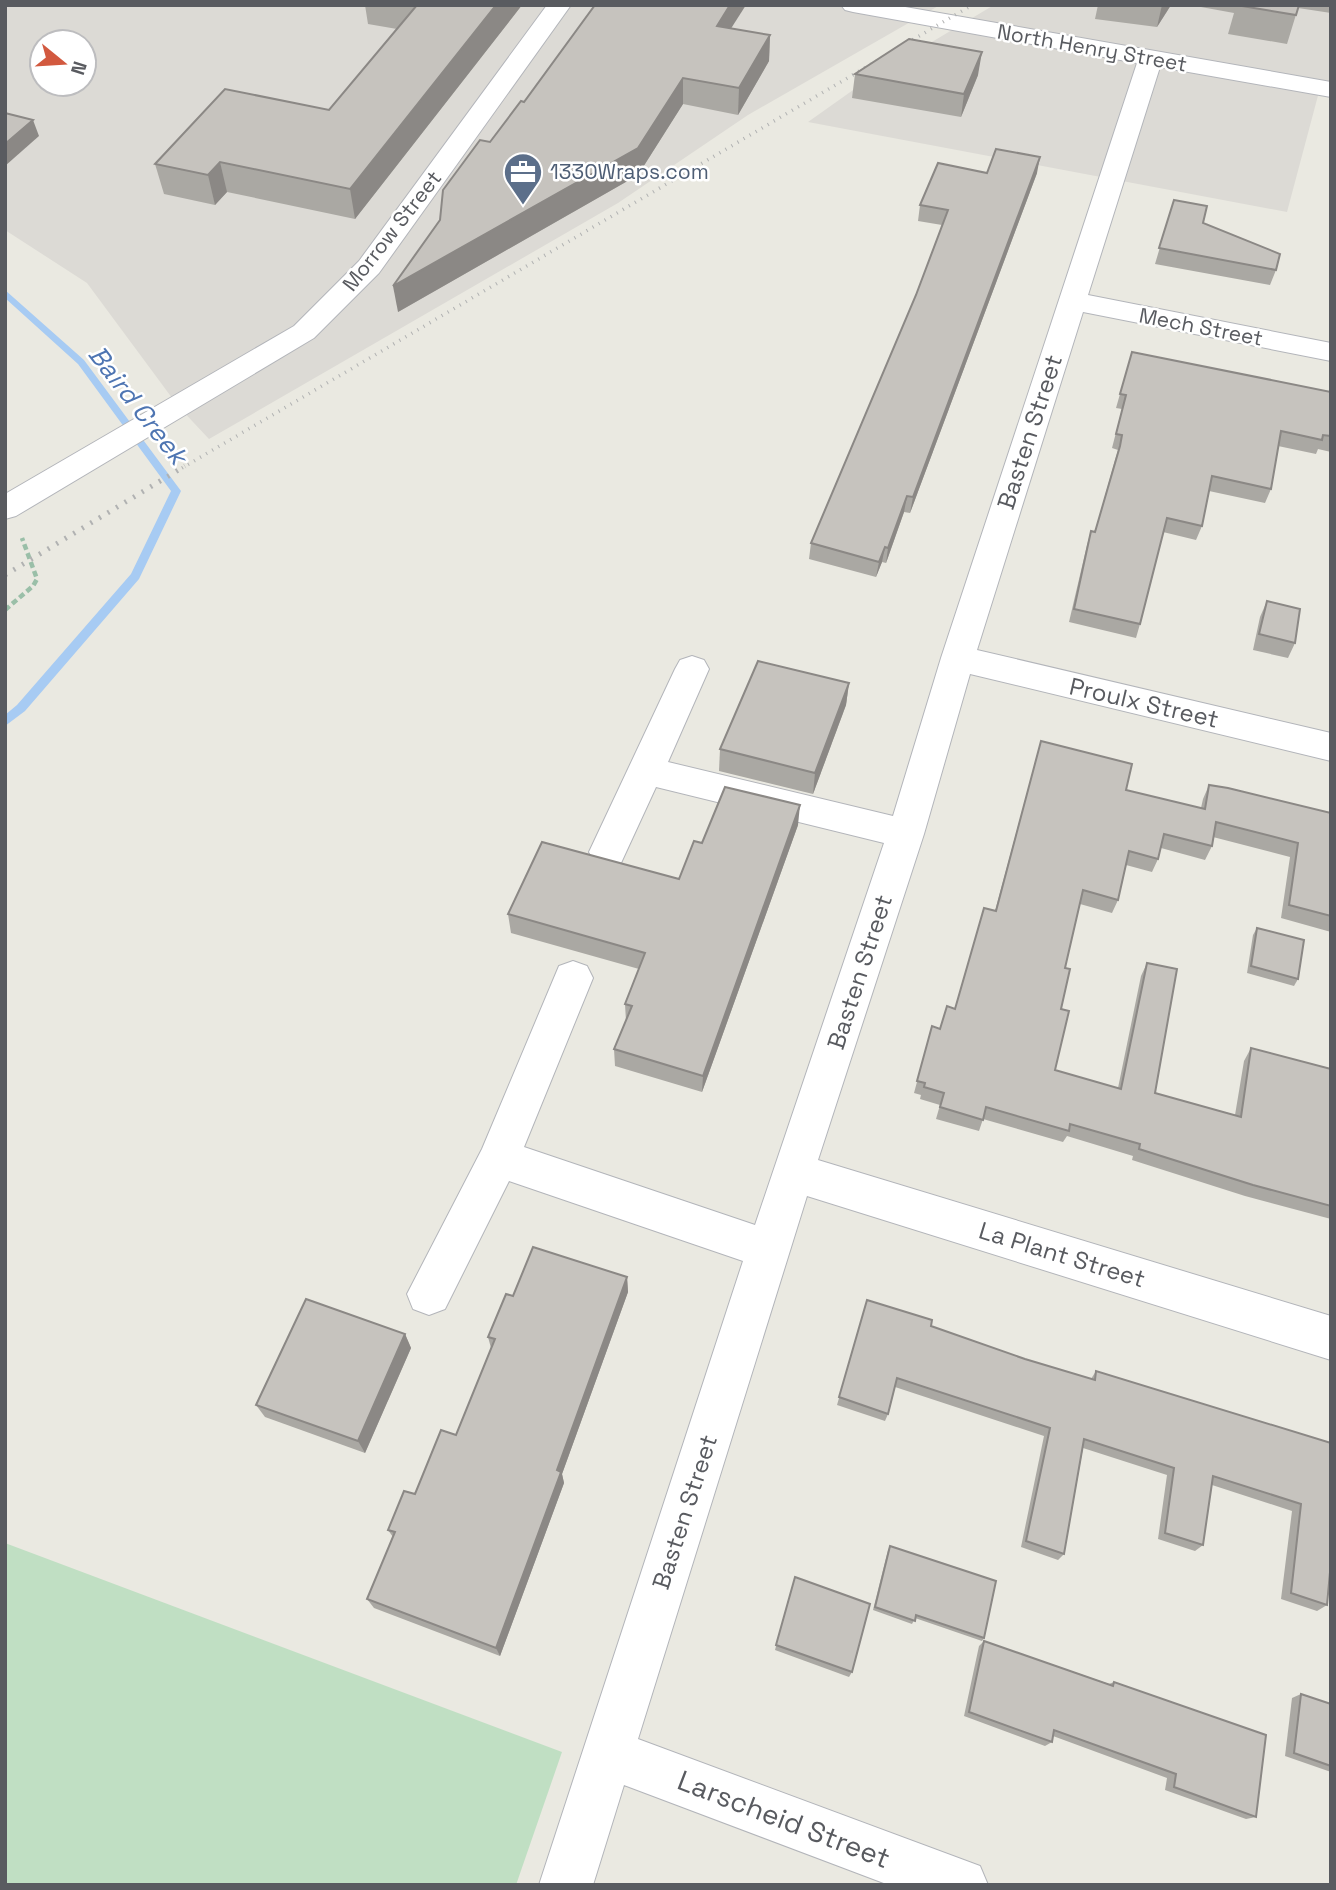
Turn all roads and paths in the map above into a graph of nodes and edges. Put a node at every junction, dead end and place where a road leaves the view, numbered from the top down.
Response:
1 (559, 5) edge
2 (853, 5) edge
3 (1150, 59) junction
4 (1331, 90) edge
5 (1072, 301) junction
6 (1331, 352) edge
7 (5, 508) edge
8 (958, 658) junction
9 (692, 669) dead end
10 (1331, 747) edge
11 (646, 771) junction
12 (906, 834) junction
13 (608, 852) dead end
14 (573, 978) dead end
15 (499, 1158) junction
16 (793, 1172) junction
17 (769, 1250) junction
18 (429, 1294) dead end
19 (1331, 1338) edge
20 (608, 1753) junction
21 (566, 1885) edge
22 (961, 1885) edge

1 - 7 street, Morrow Street
2 - 3 street, North Henry Street
3 - 4 street, North Henry Street
3 - 5 street, Basten Street
5 - 6 street, Mech Street
5 - 8 street, Basten Street
8 - 10 street, Proulx Street
8 - 12 street, Basten Street
9 - 11 street
11 - 12 street
11 - 13 street
12 - 16 street, Basten Street
14 - 15 street
15 - 17 street
15 - 18 street
16 - 17 street, Basten Street
16 - 19 street, La Plant Street
17 - 20 street, Basten Street
20 - 21 street, Basten Street
20 - 22 street, Larscheid Street

